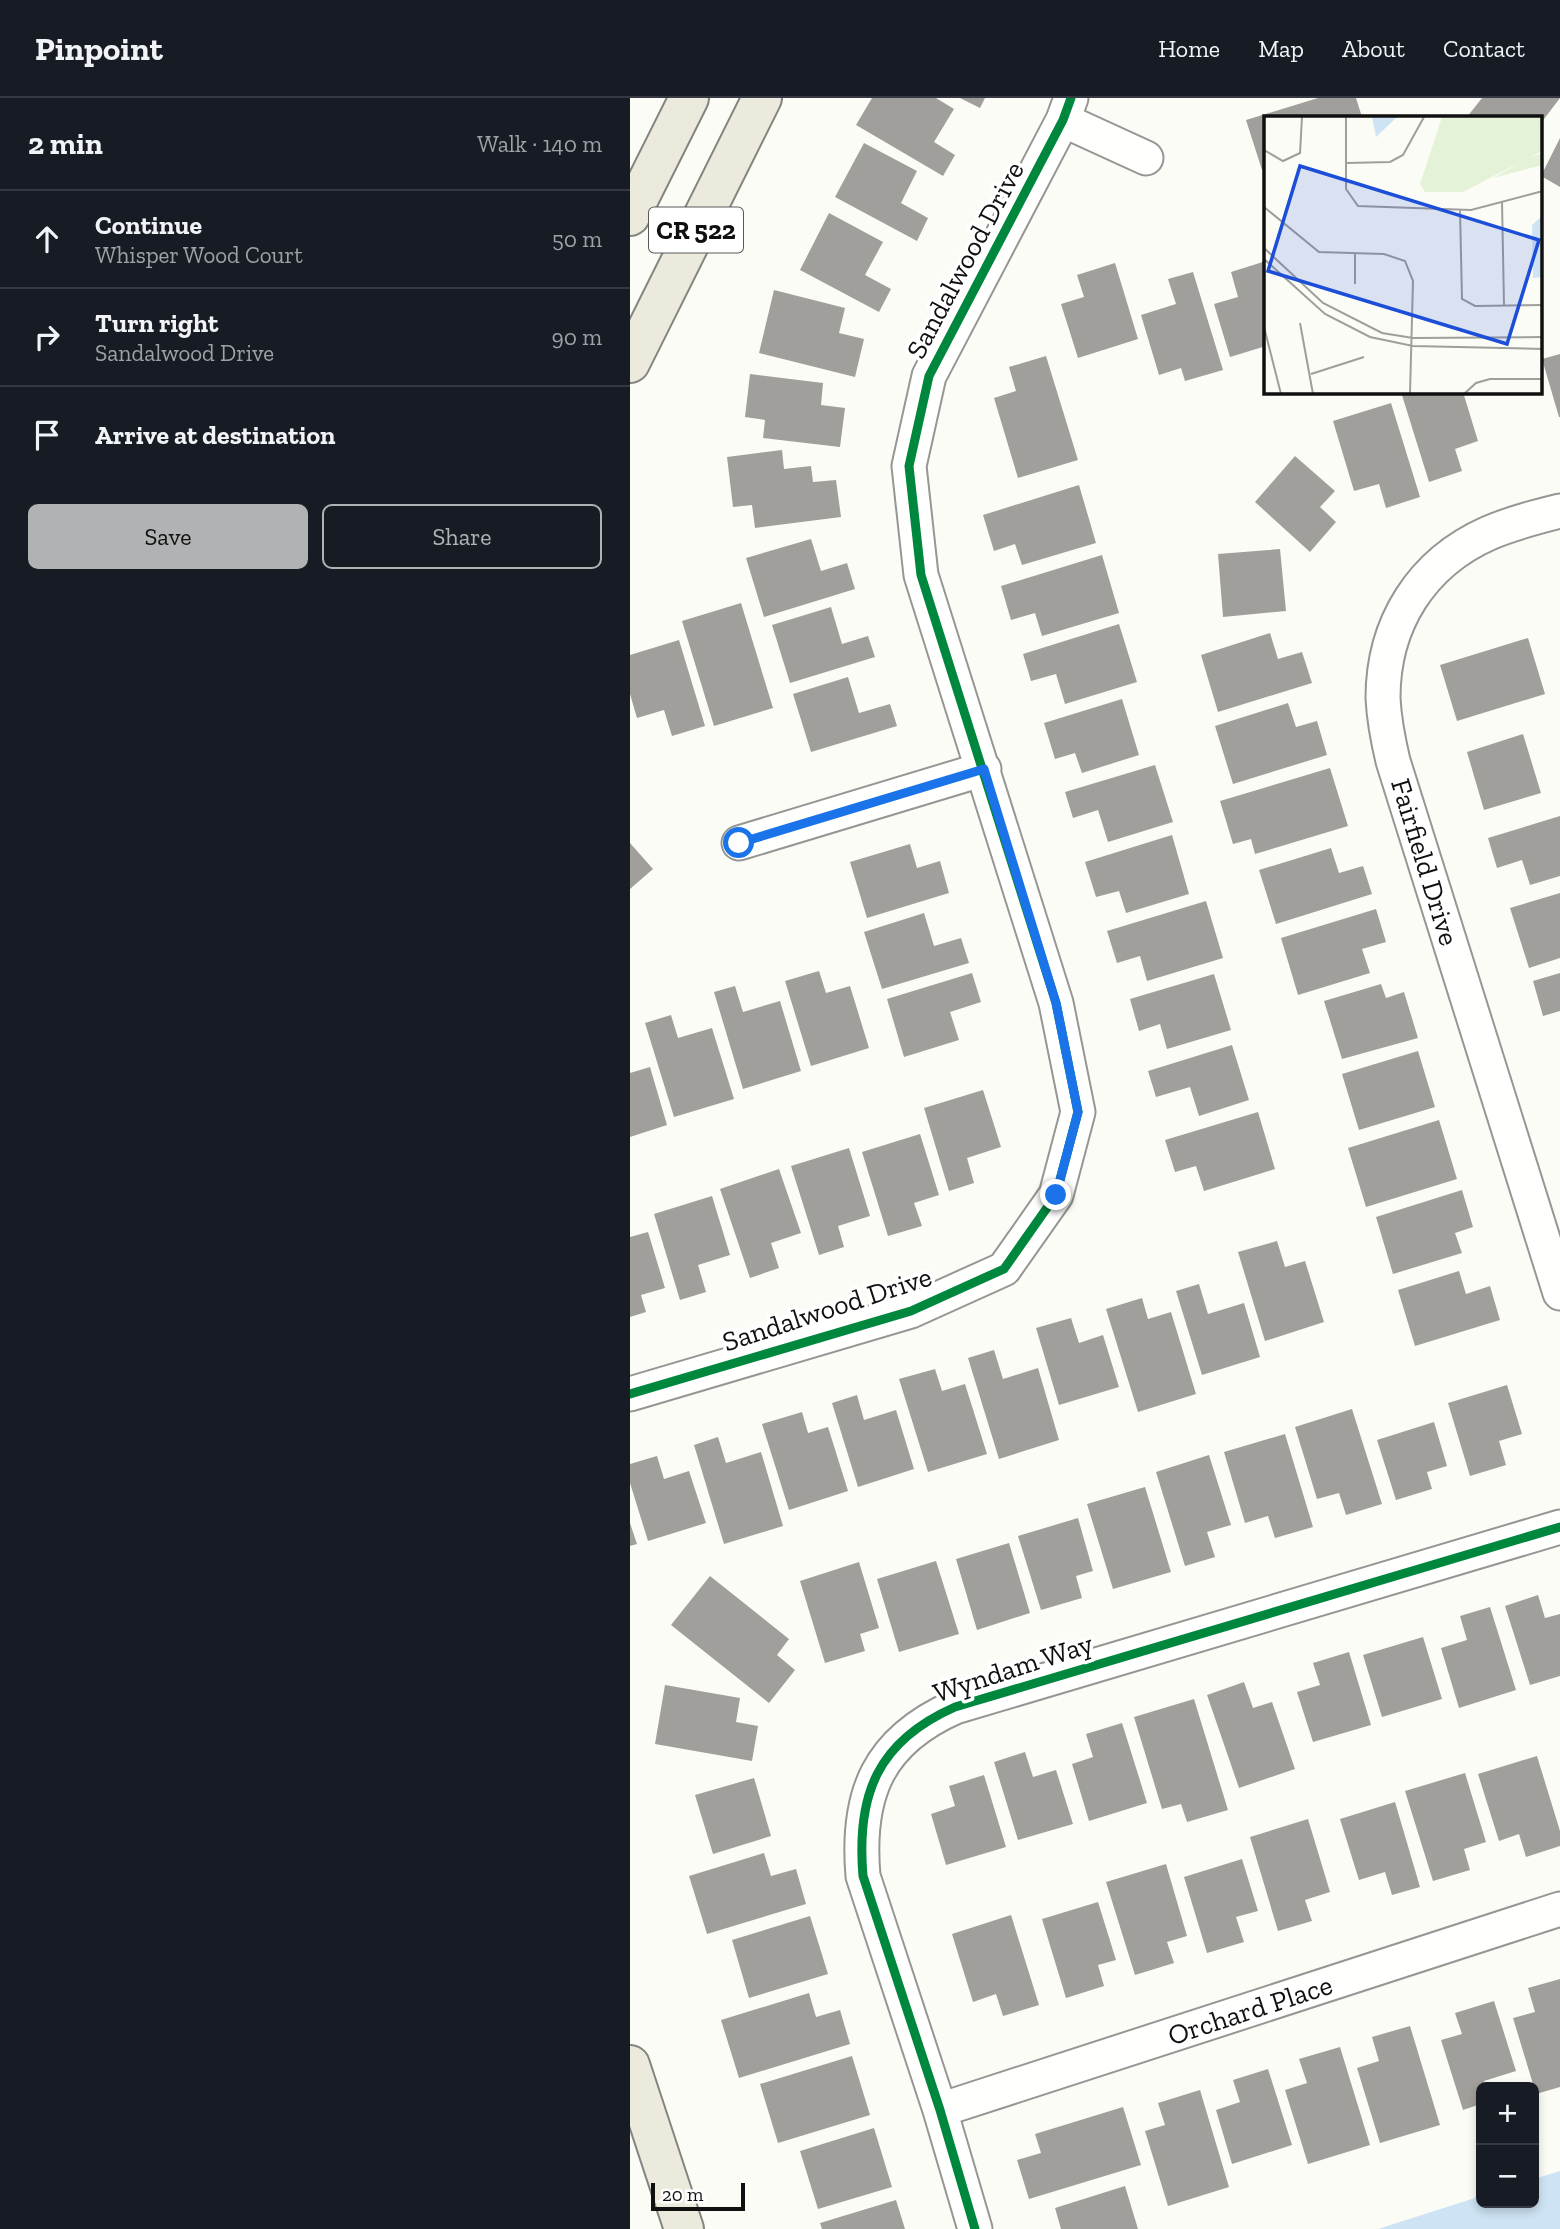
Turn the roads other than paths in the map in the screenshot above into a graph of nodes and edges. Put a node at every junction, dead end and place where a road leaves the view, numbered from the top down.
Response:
1 (689, 98) edge
2 (762, 98) edge
3 (1067, 109) edge
4 (1146, 158) dead end
5 (630, 216) edge
6 (630, 363) edge
7 (1560, 511) edge
8 (984, 769) junction
9 (739, 843) dead end
10 (1560, 1293) edge
11 (630, 1394) edge
12 (1560, 1527) edge
13 (1560, 1909) edge
14 (630, 2065) edge
15 (940, 2110) junction
16 (684, 2229) edge
17 (975, 2229) edge

1 - 5 main road, CR 522
2 - 6 main road, CR 522
3 - 4 street
3 - 8 street, Sandalwood Drive
7 - 10 street, Fairfield Drive
8 - 9 street
8 - 11 street, Sandalwood Drive
12 - 15 street, Wyndam Way
13 - 15 street, Orchard Place
14 - 16 main road
15 - 17 street, Wyndam Way

